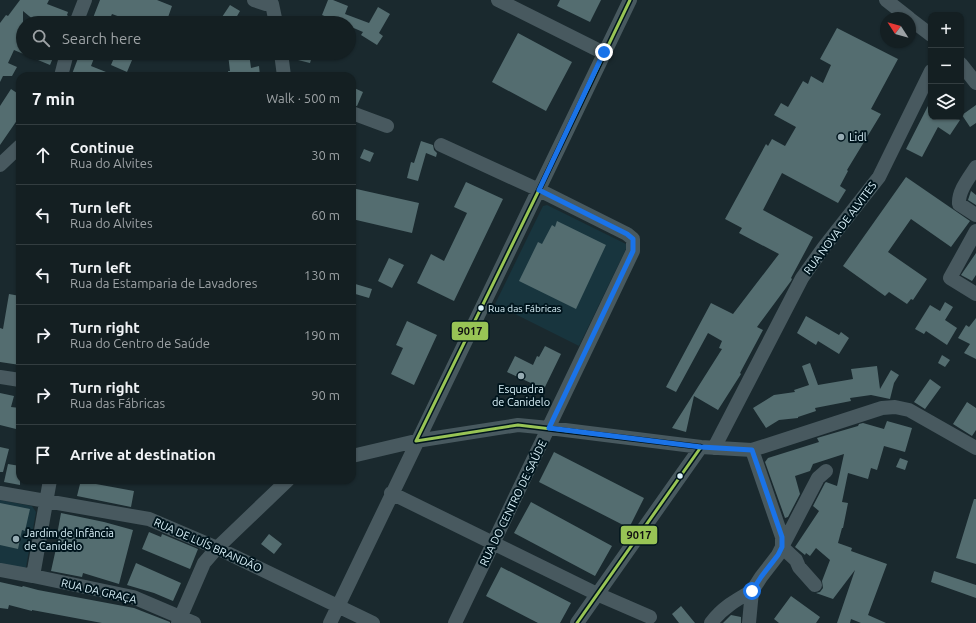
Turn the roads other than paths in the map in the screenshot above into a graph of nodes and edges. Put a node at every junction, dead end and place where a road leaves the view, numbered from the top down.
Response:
1 (85, 0) edge
2 (254, 0) edge
3 (498, 0) edge
4 (630, 0) edge
5 (886, 0) edge
6 (275, 2) edge
7 (902, 12) edge
8 (79, 16) edge
9 (276, 16) edge
10 (916, 23) edge
11 (928, 33) edge
12 (604, 52) junction
13 (65, 60) edge
14 (282, 60) edge
15 (964, 68) edge
16 (62, 72) edge
17 (283, 72) edge
18 (928, 77) edge
19 (976, 83) edge
20 (356, 114) edge
21 (387, 126) dead end
22 (441, 145) dead end
23 (16, 150) edge
24 (0, 165) edge
25 (976, 168) edge
26 (539, 190) junction
27 (976, 215) edge
28 (976, 231) edge
29 (976, 294) edge
30 (0, 377) edge
31 (16, 379) edge
32 (549, 428) junction
33 (416, 441) junction
34 (707, 447) junction
35 (976, 448) edge
36 (752, 450) junction
37 (356, 455) edge
38 (826, 471) dead end
39 (49, 484) edge
40 (284, 484) edge
41 (0, 493) edge
42 (391, 493) junction
43 (46, 502) junction
44 (493, 543) junction
45 (782, 547) junction
46 (217, 548) junction
47 (0, 570) edge
48 (34, 576) junction
49 (815, 585) dead end
50 (752, 591) junction
51 (597, 594) junction
52 (338, 606) junction
53 (650, 617) dead end
54 (179, 620) edge
55 (194, 623) edge
56 (330, 623) edge
57 (373, 623) edge
58 (455, 623) edge
59 (577, 623) edge
60 (711, 623) edge
61 (749, 623) edge

1 - 8 street
2 - 6 street
3 - 12 street
4 - 12 street
5 - 7 street
6 - 9 street
10 - 11 street
12 - 26 street
13 - 16 street
14 - 17 street
15 - 19 street
18 - 34 street, RUA NOVA DE ALVITES
20 - 21 street
22 - 26 street
23 - 24 street
25 - 27 street
26 - 32 street, RUA DO CENTRO DE SAÚDE
26 - 33 street
28 - 29 street
30 - 31 street
32 - 33 street
32 - 34 street
32 - 44 street, RUA DO CENTRO DE SAÚDE
33 - 37 street
33 - 42 street
34 - 36 street
34 - 51 street, RUA NOVA DE ALVITES
35 - 36 street
36 - 45 street
38 - 45 street
39 - 43 street
40 - 46 street
41 - 43 street, RUA DE LUÍS BRANDÃO
42 - 44 street
42 - 52 street
43 - 46 street, RUA DE LUÍS BRANDÃO
43 - 48 street
44 - 51 street
44 - 58 street, RUA DO CENTRO DE SAÚDE
45 - 49 street
45 - 50 street
46 - 52 street, RUA DE LUÍS BRANDÃO
46 - 54 street
47 - 48 street, RUA DA GRAÇA
48 - 54 street, RUA DA GRAÇA
50 - 60 street
50 - 61 street
51 - 53 street
51 - 59 street, RUA NOVA DE ALVITES
52 - 56 street
52 - 57 street
54 - 55 street, RUA DA GRAÇA

